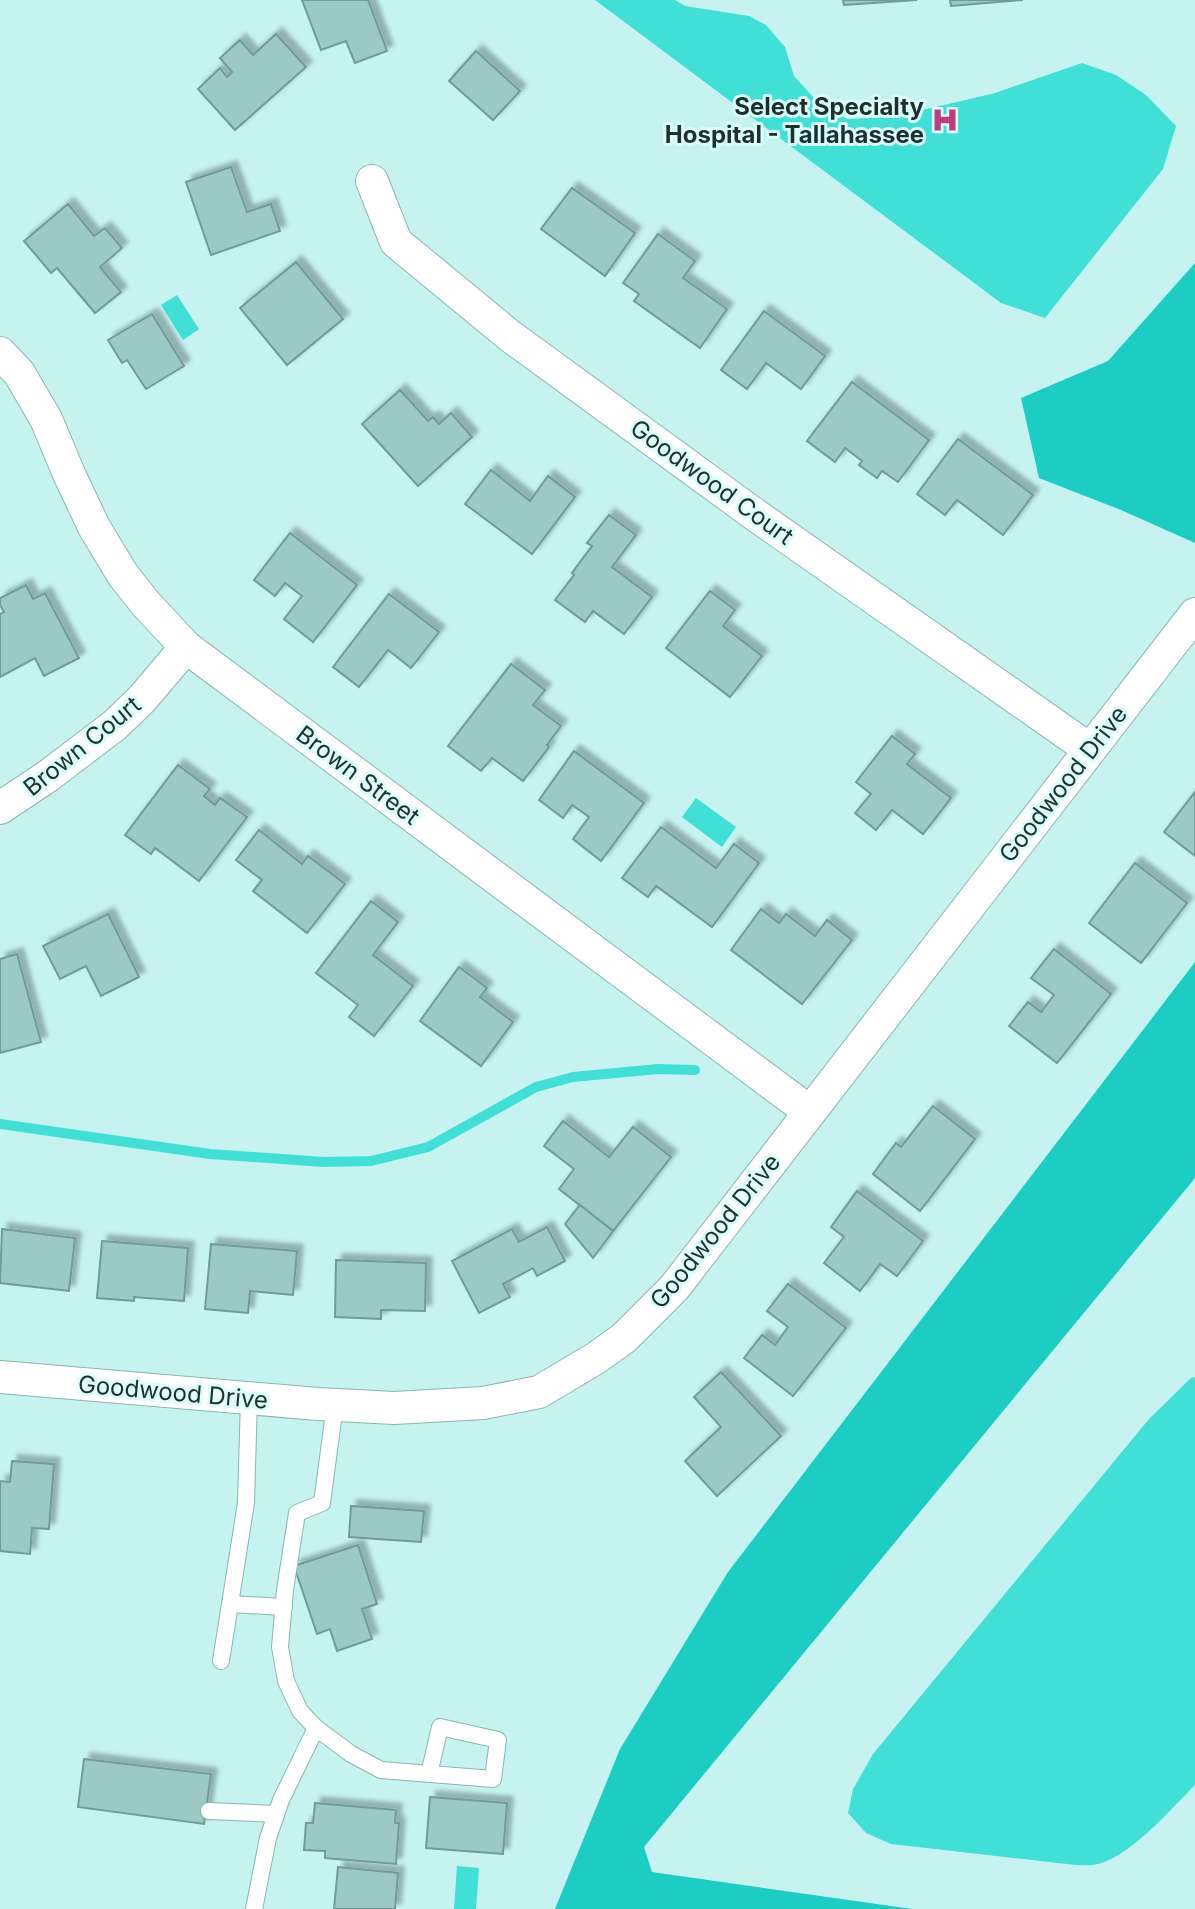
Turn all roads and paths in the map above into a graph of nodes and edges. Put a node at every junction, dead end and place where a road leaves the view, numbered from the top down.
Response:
1 (372, 181) dead end
2 (0, 353) edge
3 (1195, 614) edge
4 (186, 647) junction
5 (1089, 749) junction
6 (0, 808) edge
7 (810, 1112) junction
8 (0, 1377) edge
9 (249, 1398) junction
10 (335, 1405) junction
11 (230, 1604) junction
12 (284, 1607) junction
13 (221, 1661) dead end
14 (316, 1728) junction
15 (429, 1774) junction
16 (209, 1811) dead end
17 (276, 1814) junction
18 (254, 1909) edge

1 - 5 street, Goodwood Court
2 - 4 street, Brown Street
3 - 5 street, Goodwood Drive
4 - 6 street, Brown Court
4 - 7 street, Brown Street
5 - 7 street, Goodwood Drive
7 - 10 street, Goodwood Drive
8 - 9 street, Goodwood Drive
9 - 10 street, Goodwood Drive
9 - 11 lane
10 - 12 lane
11 - 12 lane
11 - 13 lane
12 - 14 lane
14 - 15 lane
14 - 17 lane
15 - 15 lane
16 - 17 lane
17 - 18 lane

